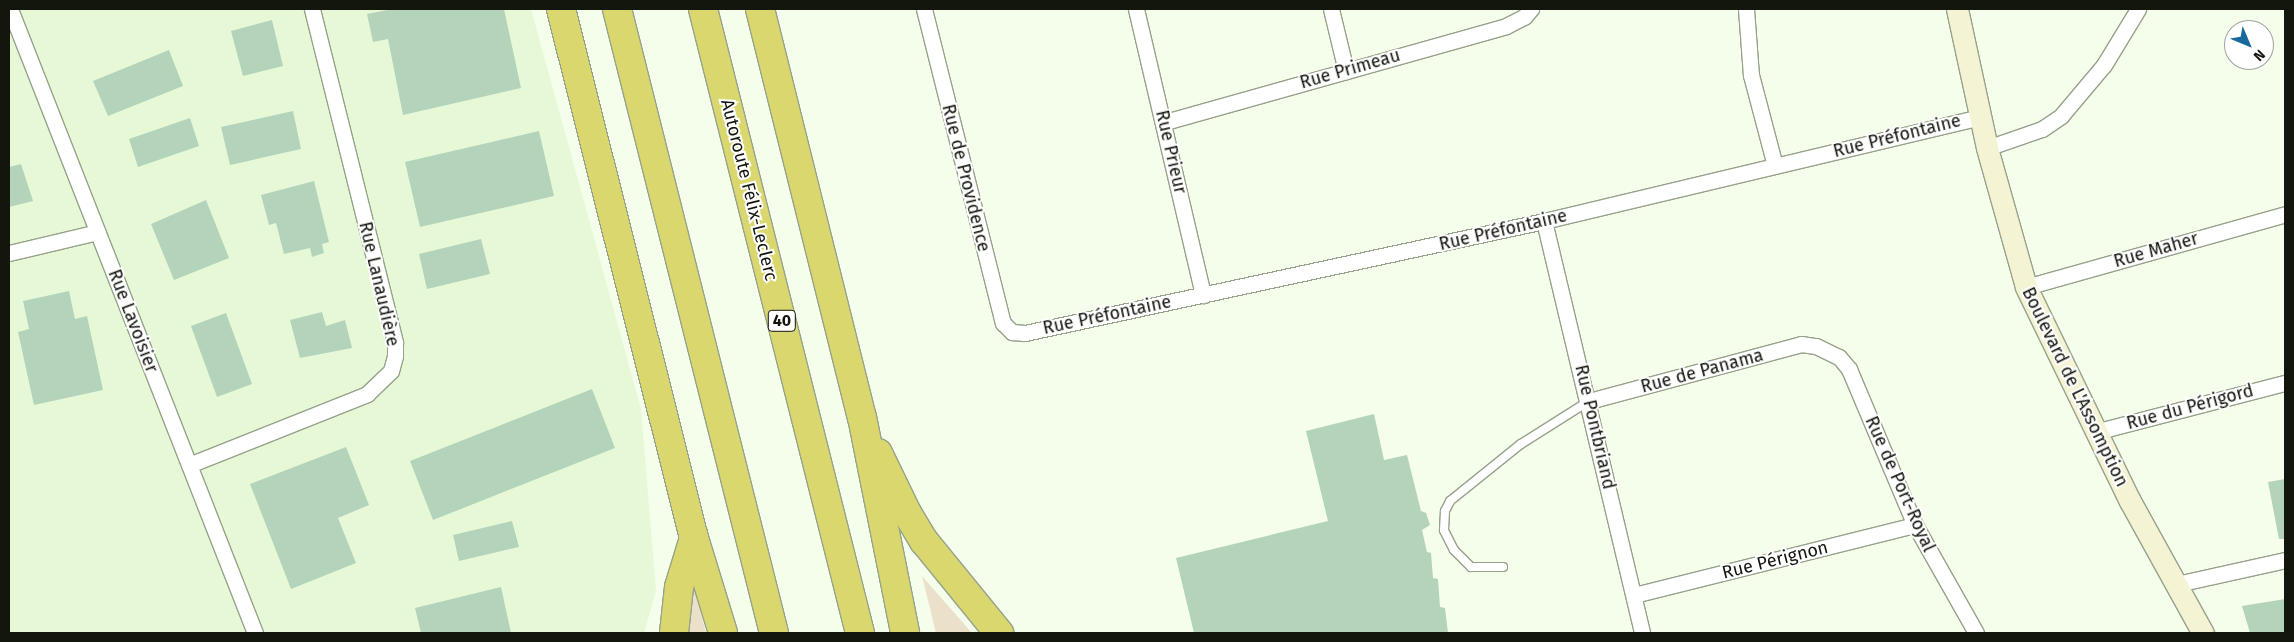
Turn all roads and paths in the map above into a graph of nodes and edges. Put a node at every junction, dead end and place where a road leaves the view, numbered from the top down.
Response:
1 (10, 9) edge
2 (312, 9) edge
3 (562, 9) edge
4 (617, 9) edge
5 (704, 9) edge
6 (760, 9) edge
7 (924, 9) edge
8 (1136, 9) edge
9 (1331, 9) edge
10 (1531, 9) edge
11 (1746, 9) edge
12 (1957, 9) edge
13 (2138, 9) edge
14 (1346, 70) junction
15 (1979, 116) junction
16 (1165, 122) junction
17 (1986, 148) junction
18 (1775, 166) junction
19 (2285, 214) edge
20 (1544, 221) junction
21 (98, 232) junction
22 (9, 253) edge
23 (2026, 287) junction
24 (1203, 295) junction
25 (1024, 333) joint
26 (1816, 346) joint
27 (2285, 383) edge
28 (1589, 401) junction
29 (862, 417) junction
30 (2095, 432) junction
31 (189, 465) junction
32 (1915, 525) junction
33 (694, 538) junction
34 (2285, 560) edge
35 (1503, 567) dead end
36 (2178, 584) junction
37 (1634, 595) junction
38 (255, 633) edge
39 (674, 633) edge
40 (723, 633) edge
41 (774, 633) edge
42 (860, 633) edge
43 (905, 633) edge
44 (999, 633) edge
45 (1642, 633) edge
46 (1976, 633) edge
47 (2203, 633) edge

1 - 21 street, Rue Lavoisier
2 - 31 street, Rue Lanaudière
3 - 33 highway
4 - 41 highway
5 - 42 highway, Autoroute Félix-Leclerc / 40
6 - 29 highway
7 - 25 street, Rue de Providence
8 - 16 street, Rue Prieur
9 - 14 street
10 - 14 street, Rue Primeau
11 - 18 street
12 - 15 street, Boulevard de L'Assomption
13 - 17 street
14 - 16 street, Rue Primeau
15 - 17 street, Boulevard de L'Assomption
15 - 18 street, Rue Préfontaine
16 - 24 street, Rue Prieur
17 - 23 street, Boulevard de L'Assomption
18 - 20 street, Rue Préfontaine
19 - 23 street, Rue Maher
20 - 24 street, Rue Préfontaine
20 - 28 street, Rue Pontbriand
21 - 22 street
21 - 31 street, Rue Lavoisier
23 - 30 street, Boulevard de L'Assomption
24 - 25 street, Rue Préfontaine
26 - 28 street, Rue de Panama
26 - 32 street, Rue de Port-Royal
27 - 30 street, Rue du Périgord
28 - 35 lane
28 - 37 street, Rue Pontbriand
29 - 43 highway
29 - 44 highway
30 - 36 street, Boulevard de L'Assomption
31 - 38 street, Rue Lavoisier
32 - 37 street, Rue Pérignon
32 - 46 street, Rue de Port-Royal
33 - 39 highway
33 - 40 highway
34 - 36 street
36 - 47 street, Boulevard de L'Assomption
37 - 45 street, Rue Pontbriand

